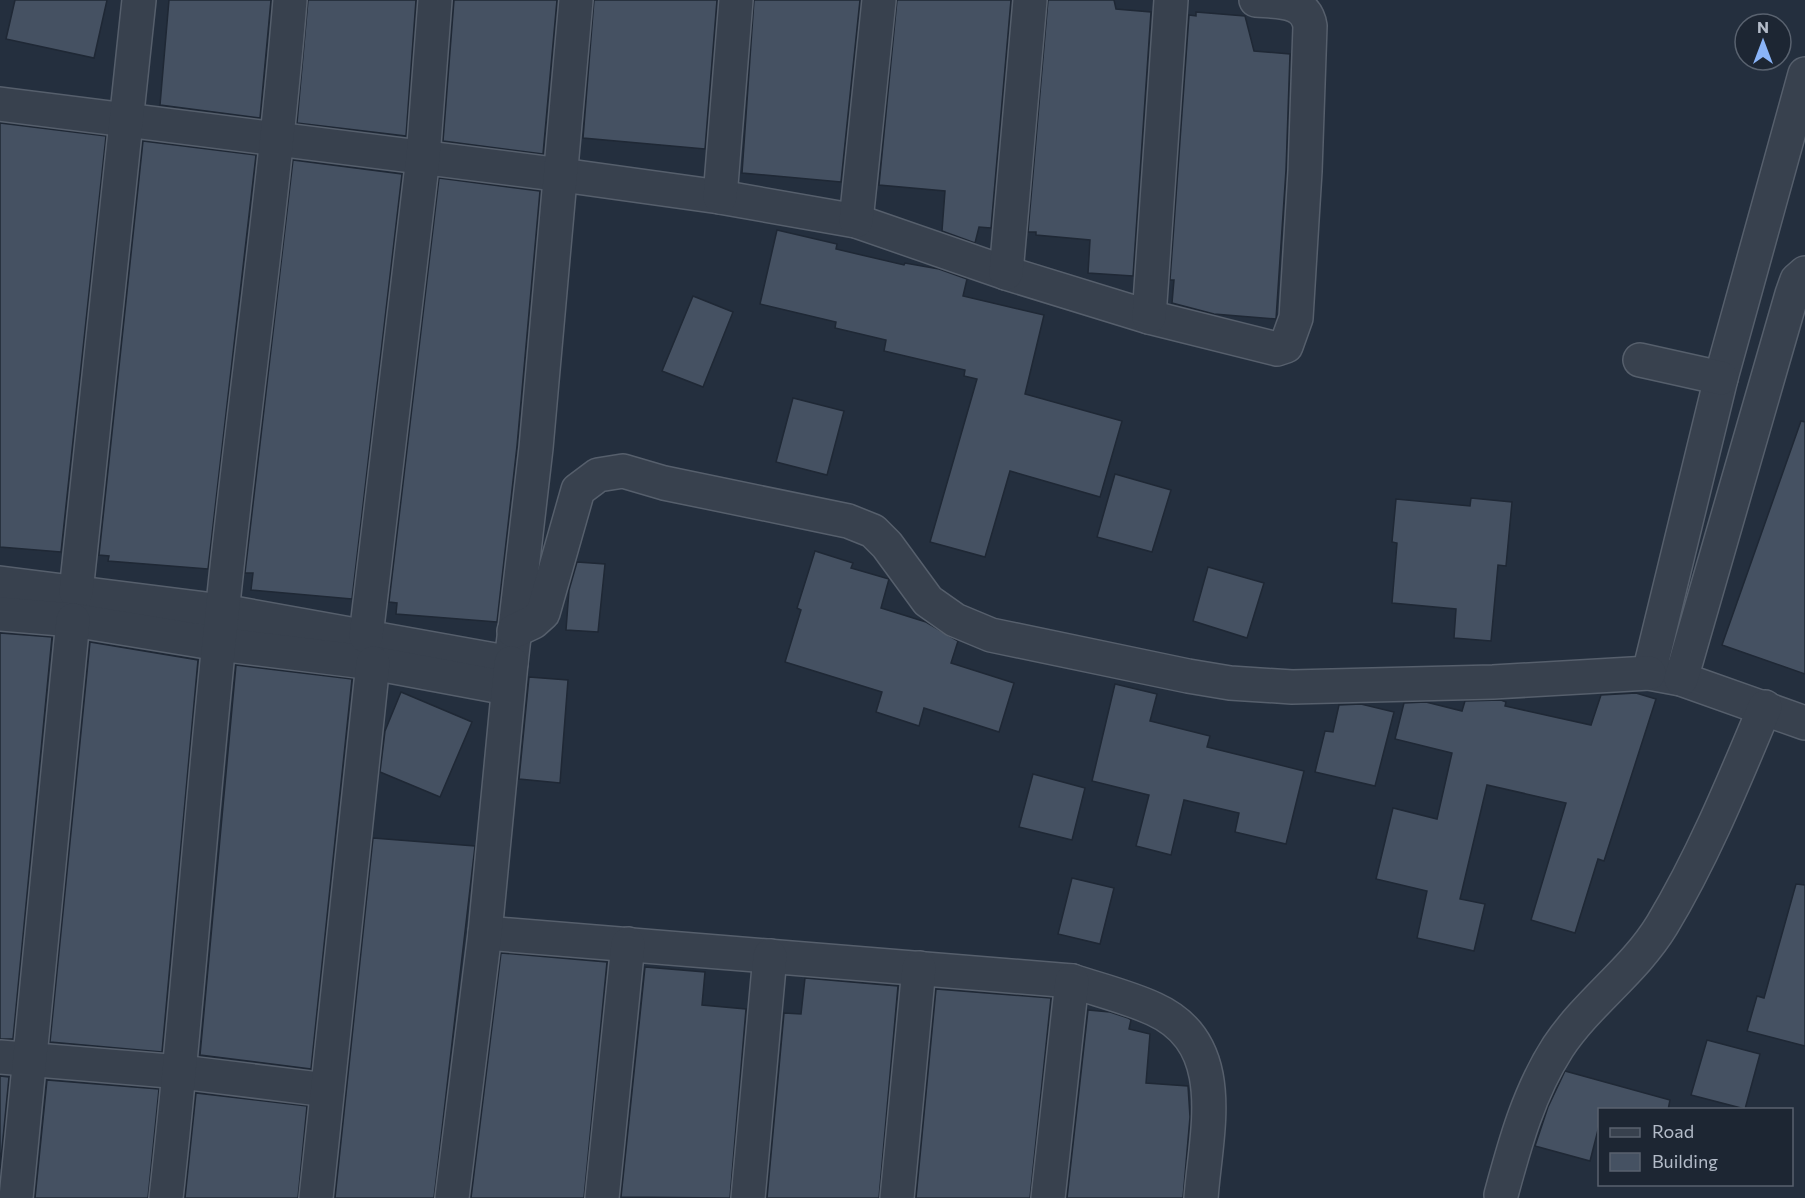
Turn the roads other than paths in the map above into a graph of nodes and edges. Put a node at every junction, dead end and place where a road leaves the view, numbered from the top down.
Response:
1 (139, 0) edge
2 (290, 0) edge
3 (435, 0) edge
4 (576, 0) edge
5 (736, 0) edge
6 (879, 0) edge
7 (1030, 0) edge
8 (1171, 0) edge
9 (1256, 0) edge
10 (1805, 74) edge
11 (0, 104) edge
12 (128, 120) junction
13 (278, 139) junction
14 (423, 157) junction
15 (562, 176) junction
16 (720, 197) junction
17 (856, 221) junction
18 (1006, 273) junction
19 (1805, 273) edge
20 (1149, 317) junction
21 (1640, 360) dead end
22 (1721, 378) junction
23 (0, 583) edge
24 (74, 606) junction
25 (222, 611) junction
26 (0, 614) edge
27 (514, 631) junction
28 (219, 644) junction
29 (370, 650) junction
30 (1649, 673) junction
31 (509, 676) junction
32 (1681, 679) junction
33 (1766, 707) junction
34 (1805, 723) edge
35 (485, 933) junction
36 (628, 944) junction
37 (770, 956) junction
38 (919, 968) junction
39 (1071, 981) junction
40 (14, 1058) edge
41 (180, 1072) junction
42 (327, 1090) junction
43 (1501, 1195) dead end
44 (16, 1198) edge
45 (166, 1198) edge
46 (316, 1198) edge
47 (452, 1198) edge
48 (602, 1198) edge
49 (748, 1198) edge
50 (897, 1198) edge
51 (1048, 1198) edge
52 (1201, 1198) edge

1 - 12 street
2 - 13 street
3 - 14 street
4 - 15 street
5 - 16 street
6 - 17 street
7 - 18 street
8 - 20 street
9 - 20 street
10 - 22 street
11 - 12 street
12 - 13 street
12 - 24 street
13 - 14 street
13 - 25 street
14 - 15 street
14 - 29 street
15 - 16 street
15 - 27 street
16 - 17 street
17 - 18 street
18 - 20 street
19 - 32 street
21 - 22 street
22 - 30 street
23 - 24 street
24 - 25 street
24 - 26 street
24 - 28 street
24 - 40 street
25 - 28 street
25 - 29 street
27 - 30 street
27 - 31 street
28 - 29 street
28 - 41 street
29 - 31 street
29 - 42 street
30 - 32 street
31 - 35 street
32 - 33 street
33 - 34 street
33 - 43 street
35 - 36 street
35 - 47 street
36 - 37 street
36 - 48 street
37 - 38 street
37 - 49 street
38 - 39 street
38 - 50 street
39 - 51 street
39 - 52 street
40 - 41 street
40 - 44 street
41 - 42 street
41 - 45 street
42 - 46 street

